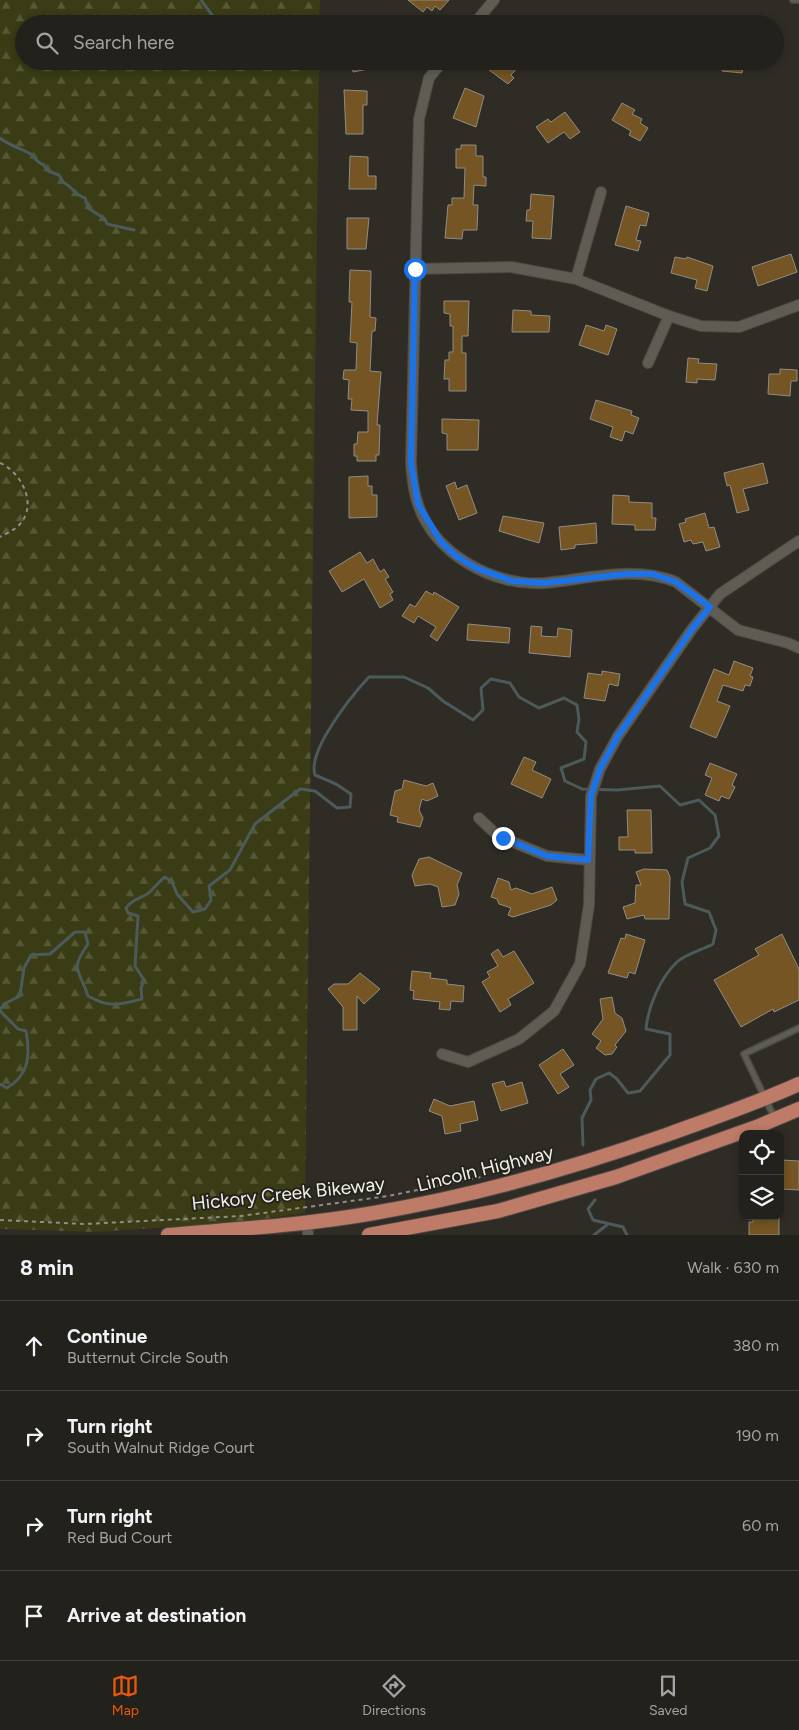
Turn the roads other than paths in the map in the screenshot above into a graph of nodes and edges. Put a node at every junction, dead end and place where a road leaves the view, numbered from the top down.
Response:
1 (494, 0) edge
2 (793, 0) edge
3 (799, 0) edge
4 (482, 15) edge
5 (436, 70) edge
6 (601, 192) dead end
7 (415, 269) junction
8 (576, 279) junction
9 (799, 305) edge
10 (669, 316) junction
11 (648, 363) dead end
12 (799, 541) edge
13 (710, 607) junction
14 (799, 648) edge
15 (479, 818) dead end
16 (588, 860) junction
17 (799, 1028) edge
18 (442, 1054) dead end
19 (799, 1084) edge
20 (766, 1099) junction
21 (799, 1109) edge
22 (775, 1120) junction
23 (307, 1229) edge
24 (168, 1235) edge
25 (369, 1235) edge

1 - 4 street
2 - 3 lane
5 - 7 street
6 - 8 street
7 - 8 street
7 - 13 street
8 - 10 street
9 - 10 street
10 - 11 street
12 - 13 street
13 - 14 street
13 - 16 street
15 - 16 street
16 - 18 street
17 - 20 lane
19 - 20 main road, Lincoln Highway
20 - 22 lane
20 - 23 main road, Lincoln Highway
21 - 22 main road
22 - 25 main road
23 - 24 main road, Lincoln Highway

